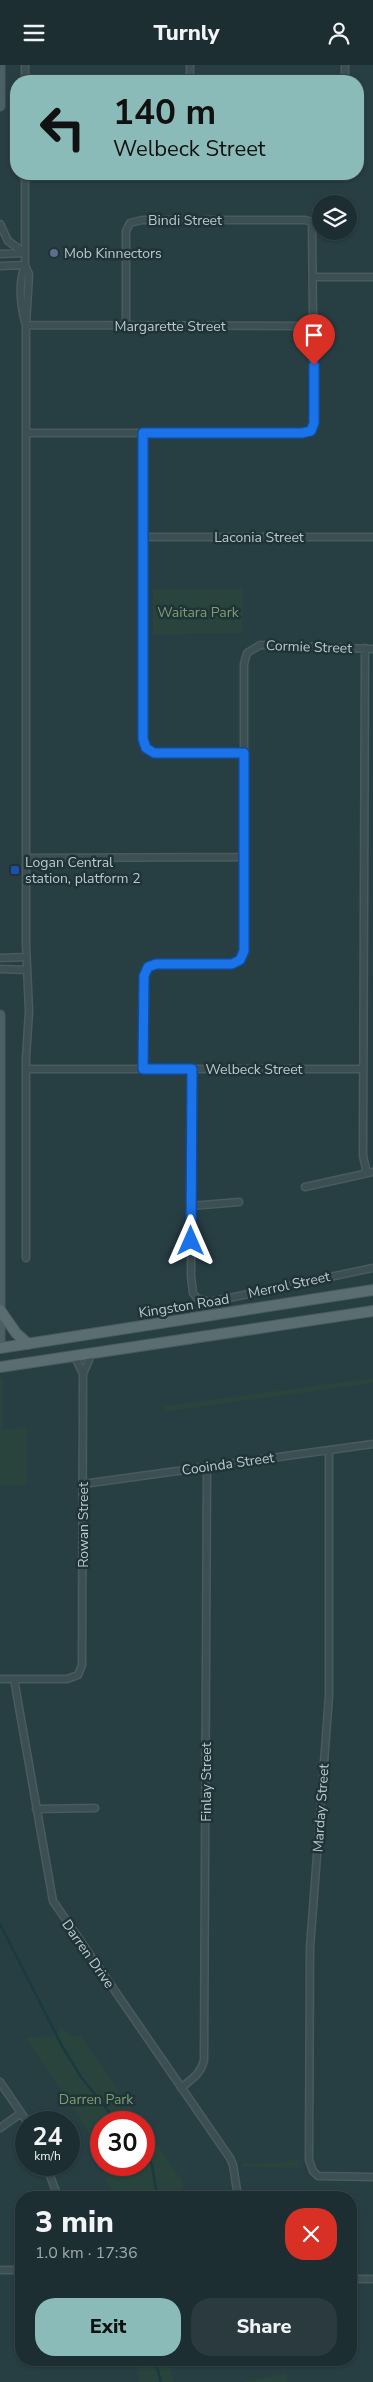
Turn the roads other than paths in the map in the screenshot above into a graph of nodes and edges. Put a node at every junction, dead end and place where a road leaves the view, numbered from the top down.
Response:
1 (0, 65) edge
2 (0, 106) edge
3 (25, 180) edge
4 (0, 224) edge
5 (25, 253) junction
6 (0, 254) edge
7 (25, 265) junction
8 (0, 266) edge
9 (315, 277) junction
10 (373, 277) edge
11 (26, 325) junction
12 (126, 325) junction
13 (314, 327) junction
14 (26, 433) junction
15 (143, 433) junction
16 (144, 537) junction
17 (373, 537) edge
18 (365, 648) junction
19 (373, 649) edge
20 (244, 753) junction
21 (244, 857) junction
22 (26, 858) junction
23 (26, 957) junction
24 (0, 958) edge
25 (0, 969) edge
26 (27, 970) junction
27 (0, 1015) edge
28 (26, 1069) junction
29 (143, 1069) junction
30 (192, 1069) junction
31 (363, 1069) junction
32 (370, 1173) edge
33 (305, 1187) dead end
34 (238, 1202) dead end
35 (191, 1206) junction
36 (26, 1258) dead end
37 (373, 1268) edge
38 (373, 1290) edge
39 (0, 1310) edge
40 (373, 1311) edge
41 (0, 1340) edge
42 (28, 1344) junction
43 (0, 1348) edge
44 (91, 1355) junction
45 (75, 1357) junction
46 (0, 1367) edge
47 (83, 1374) junction
48 (373, 1444) edge
49 (329, 1450) junction
50 (207, 1467) junction
51 (83, 1484) junction
52 (0, 1679) edge
53 (14, 1679) junction
54 (95, 1808) dead end
55 (36, 1809) junction
56 (0, 2082) edge
57 (181, 2088) junction
58 (20, 2111) edge
59 (15, 2117) edge
60 (0, 2128) edge
61 (50, 2176) edge
62 (373, 2177) edge
63 (56, 2191) edge
64 (237, 2191) edge
65 (0, 2270) edge
66 (15, 2270) edge
67 (357, 2279) edge
68 (373, 2279) edge

1 - 2 main road
3 - 5 street
4 - 5 street
5 - 6 street
5 - 7 street
7 - 8 street
7 - 11 street
9 - 10 street
9 - 12 street, Bindi Street
9 - 13 street
11 - 12 street, Margarette Street
11 - 14 street
12 - 13 street, Margarette Street
13 - 15 street
14 - 15 street
14 - 22 street
15 - 16 street
16 - 17 street, Laconia Street
16 - 20 street
18 - 19 street, Cormie Street
18 - 20 street, Cormie Street
18 - 31 street
20 - 21 street
21 - 22 street
21 - 29 street
22 - 23 street
23 - 24 street
23 - 26 street
25 - 26 street
26 - 28 street
27 - 39 main road
28 - 29 street, Welbeck Street
28 - 36 street
29 - 30 street, Welbeck Street
30 - 31 street, Welbeck Street
30 - 35 street, Merrol Street
31 - 32 street
32 - 33 street
34 - 35 street
35 - 37 street, Merrol Street
38 - 42 main road, Kingston Road
39 - 41 main road
39 - 42 main road
40 - 44 main road
42 - 43 main road, Kingston Road
44 - 45 main road
44 - 47 street, Rowan Street
45 - 46 main road
45 - 47 street, Rowan Street
47 - 51 street, Rowan Street
48 - 49 street, Cooinda Street
49 - 50 street, Cooinda Street
49 - 62 street, Marday Street
50 - 51 street, Cooinda Street
50 - 57 street, Finlay Street
51 - 53 street, Rowan Street
52 - 53 street
53 - 55 street, Darren Drive
54 - 55 street
55 - 57 street, Darren Drive
56 - 58 street
57 - 64 street, Darren Drive
59 - 60 street
61 - 63 street
65 - 66 street
67 - 68 street

